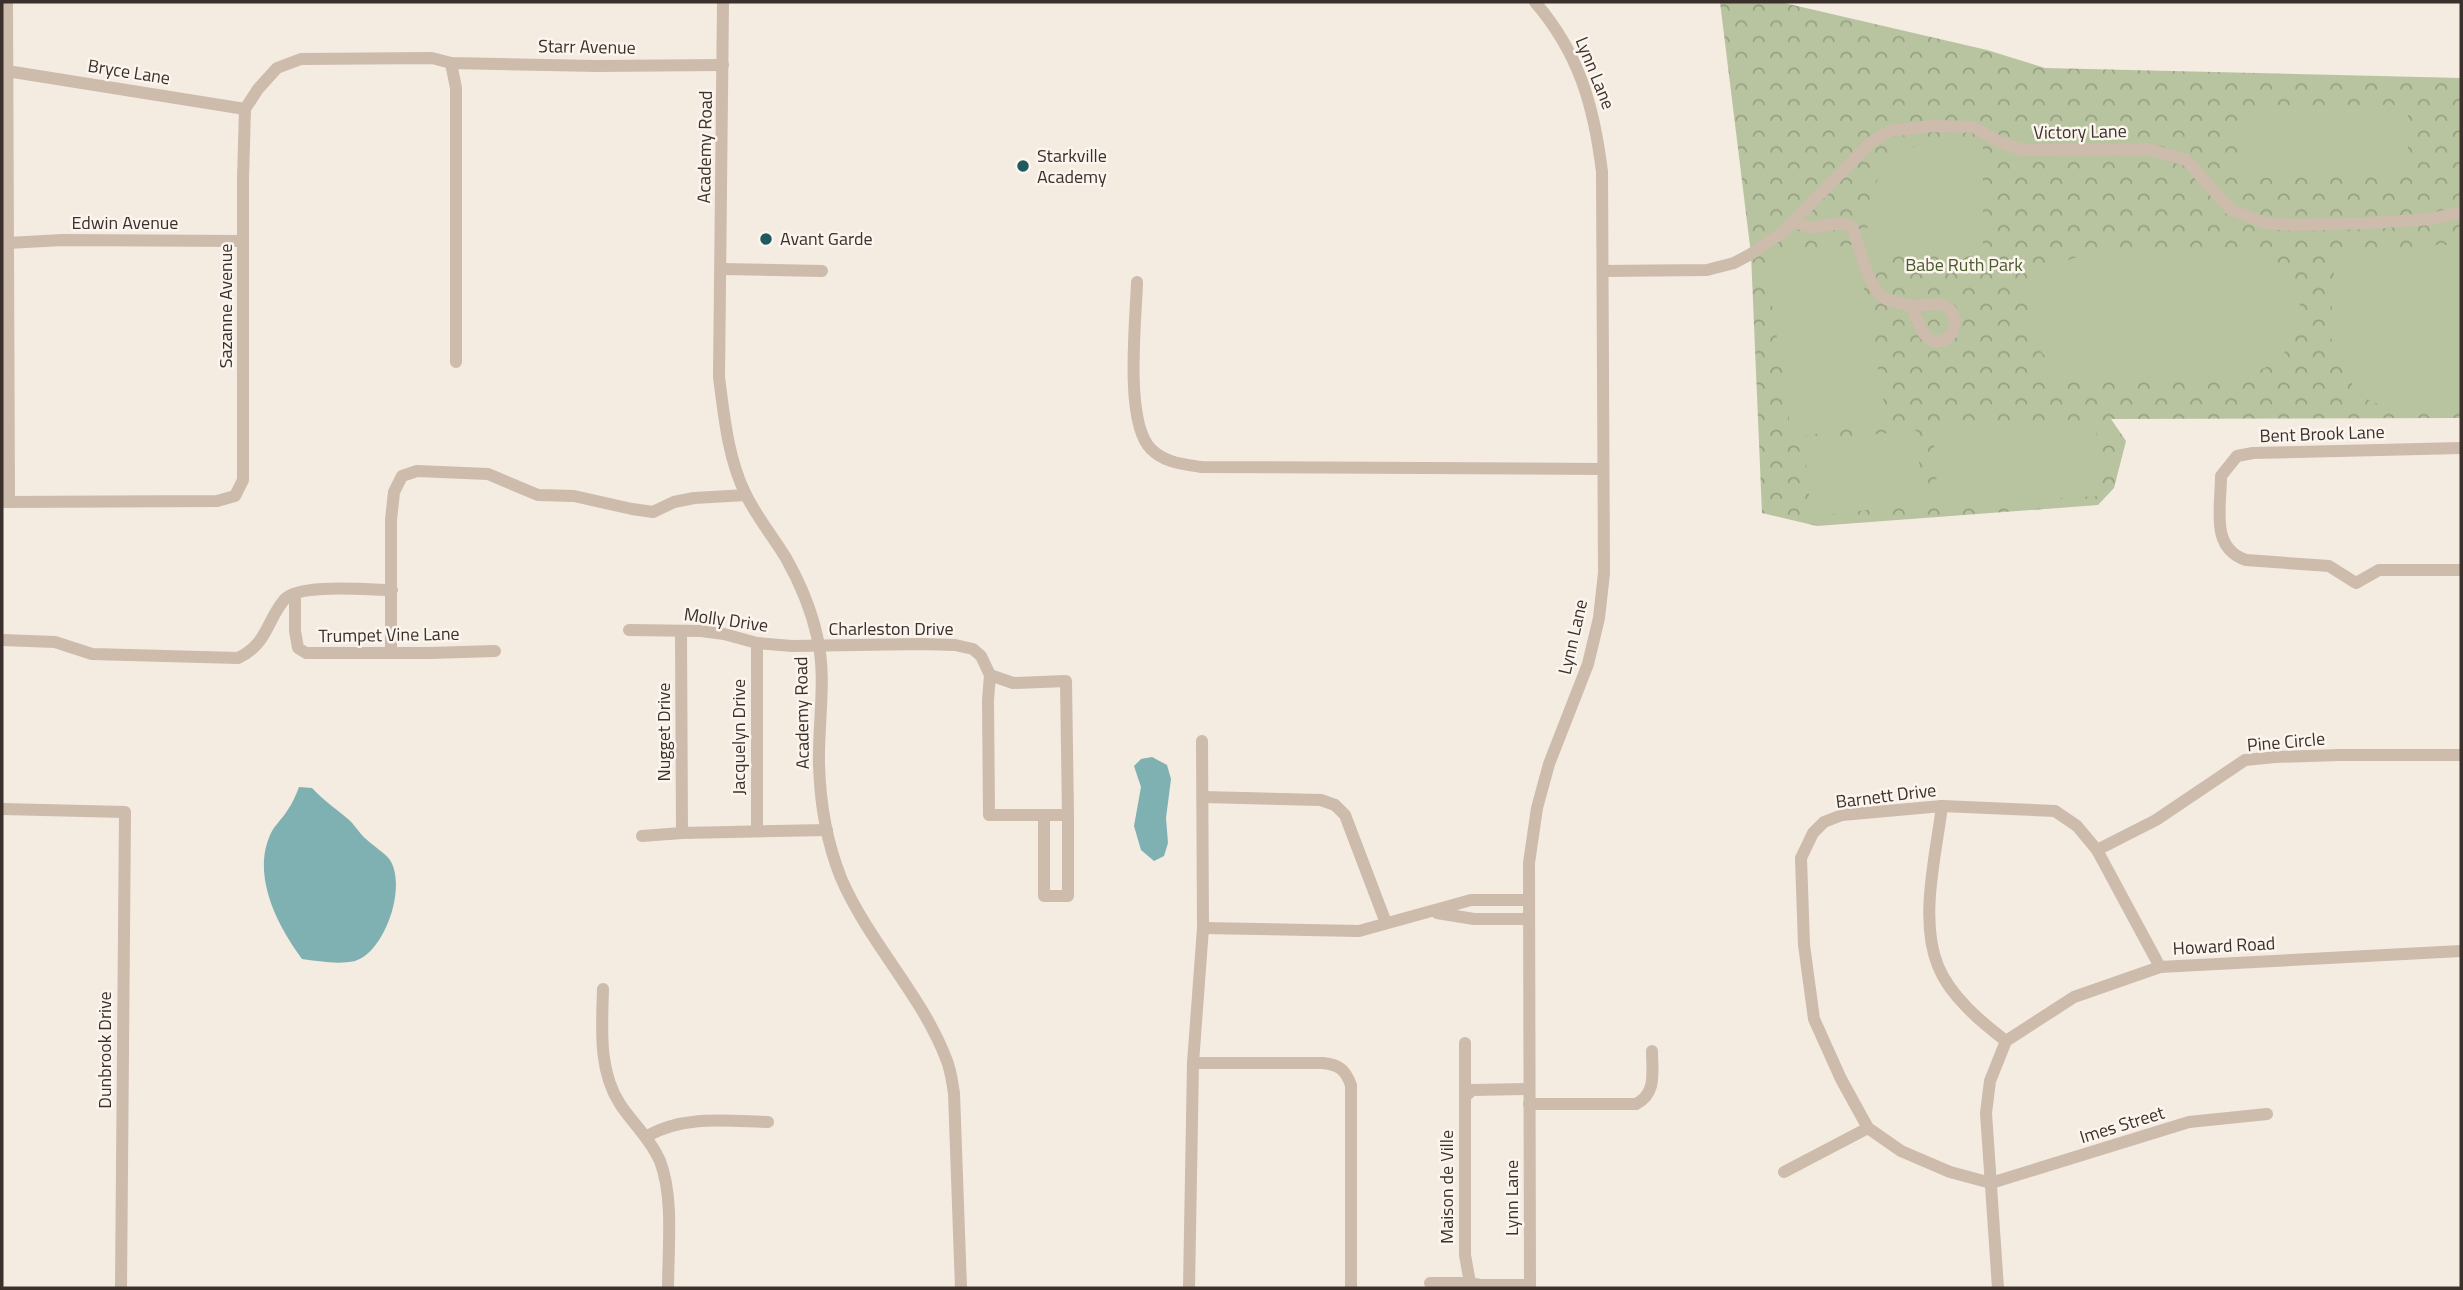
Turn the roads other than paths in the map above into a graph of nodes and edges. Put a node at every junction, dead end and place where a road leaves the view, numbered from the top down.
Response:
1 (7, 2) edge
2 (723, 2) edge
3 (1535, 2) edge
4 (450, 63) junction
5 (723, 65) junction
6 (7, 71) junction
7 (245, 109) junction
8 (5, 172) edge
9 (2461, 212) edge
10 (1793, 221) junction
11 (243, 241) junction
12 (8, 243) junction
13 (722, 269) junction
14 (822, 271) dead end
15 (1603, 271) junction
16 (1137, 282) dead end
17 (1911, 306) dead end
18 (5, 343) edge
19 (456, 362) dead end
20 (2461, 448) edge
21 (1602, 469) junction
22 (746, 495) junction
23 (5, 502) edge
24 (2461, 570) edge
25 (391, 590) junction
26 (295, 594) junction
27 (629, 630) dead end
28 (681, 631) junction
29 (2, 640) edge
30 (757, 643) junction
31 (818, 646) junction
32 (495, 651) dead end
33 (391, 652) junction
34 (990, 675) junction
35 (1202, 741) dead end
36 (2461, 755) edge
37 (1203, 797) junction
38 (1942, 806) junction
39 (2, 809) edge
40 (1044, 815) junction
41 (1068, 815) junction
42 (827, 830) junction
43 (757, 831) junction
44 (682, 833) junction
45 (642, 836) dead end
46 (2097, 850) junction
47 (1528, 900) junction
48 (1434, 912) junction
49 (1528, 919) junction
50 (1386, 923) junction
51 (1203, 928) junction
52 (2461, 951) edge
53 (2160, 967) junction
54 (603, 989) dead end
55 (2006, 1041) junction
56 (1465, 1043) dead end
57 (1652, 1051) dead end
58 (1193, 1063) junction
59 (1529, 1089) junction
60 (1465, 1097) junction
61 (1529, 1104) junction
62 (2267, 1114) dead end
63 (768, 1122) dead end
64 (1868, 1128) junction
65 (647, 1136) junction
66 (1784, 1172) dead end
67 (1991, 1183) junction
68 (1430, 1283) dead end
69 (1470, 1283) junction
70 (1530, 1286) edge
71 (121, 1288) edge
72 (668, 1288) edge
73 (961, 1288) edge
74 (1189, 1288) edge
75 (1352, 1288) edge
76 (1998, 1288) edge

1 - 6 street
2 - 5 street, Academy Road
3 - 15 street, Lynn Lane
4 - 5 street, Starr Avenue
4 - 7 street
4 - 19 street
5 - 13 street, Academy Road
6 - 7 street, Bryce Lane
6 - 8 street
7 - 11 street, Sazanne Avenue
8 - 12 street
9 - 10 street, Victory Lane
10 - 15 street, Victory Lane
10 - 17 street
11 - 12 street, Edwin Avenue
11 - 23 street, Sazanne Avenue
12 - 18 street
13 - 14 street
13 - 22 street, Academy Road
15 - 21 street, Lynn Lane
16 - 21 street
18 - 23 street
20 - 24 street, Bent Brook Lane
21 - 47 street, Lynn Lane
22 - 25 street
22 - 31 street, Academy Road
25 - 26 street
25 - 33 street
26 - 29 street
26 - 33 street, Trumpet Vine Lane
27 - 28 street, Molly Drive
28 - 30 street, Molly Drive
28 - 44 street, Nugget Drive
30 - 31 street, Molly Drive
30 - 43 street, Jacquelyn Drive
31 - 34 street, Charleston Drive
31 - 42 street, Academy Road
32 - 33 street, Trumpet Vine Lane
34 - 40 street
34 - 41 street
35 - 37 street
36 - 46 street, Pine Circle
37 - 50 street
37 - 51 street
38 - 46 street, Barnett Drive
38 - 55 street
38 - 64 street, Barnett Drive
39 - 71 street, Dunbrook Drive
40 - 41 street
40 - 41 street
42 - 43 street
42 - 73 street, Academy Road
43 - 44 street
44 - 45 street
46 - 53 street, Barnett Drive
47 - 48 street
47 - 49 street, Lynn Lane
48 - 49 street
48 - 50 street
49 - 59 street, Lynn Lane
50 - 51 street
51 - 58 street
52 - 53 street, Howard Road
53 - 55 street, Howard Road
54 - 65 street
55 - 67 street
56 - 60 street, Maison de Ville
57 - 61 street
58 - 74 street
58 - 75 street
59 - 60 street
59 - 61 street, Lynn Lane
60 - 69 street, Maison de Ville
61 - 70 street, Lynn Lane
62 - 67 street, Imes Street
63 - 65 street
64 - 66 street
64 - 67 street, Barnett Drive
65 - 72 street
67 - 76 street
68 - 69 street
69 - 70 street

